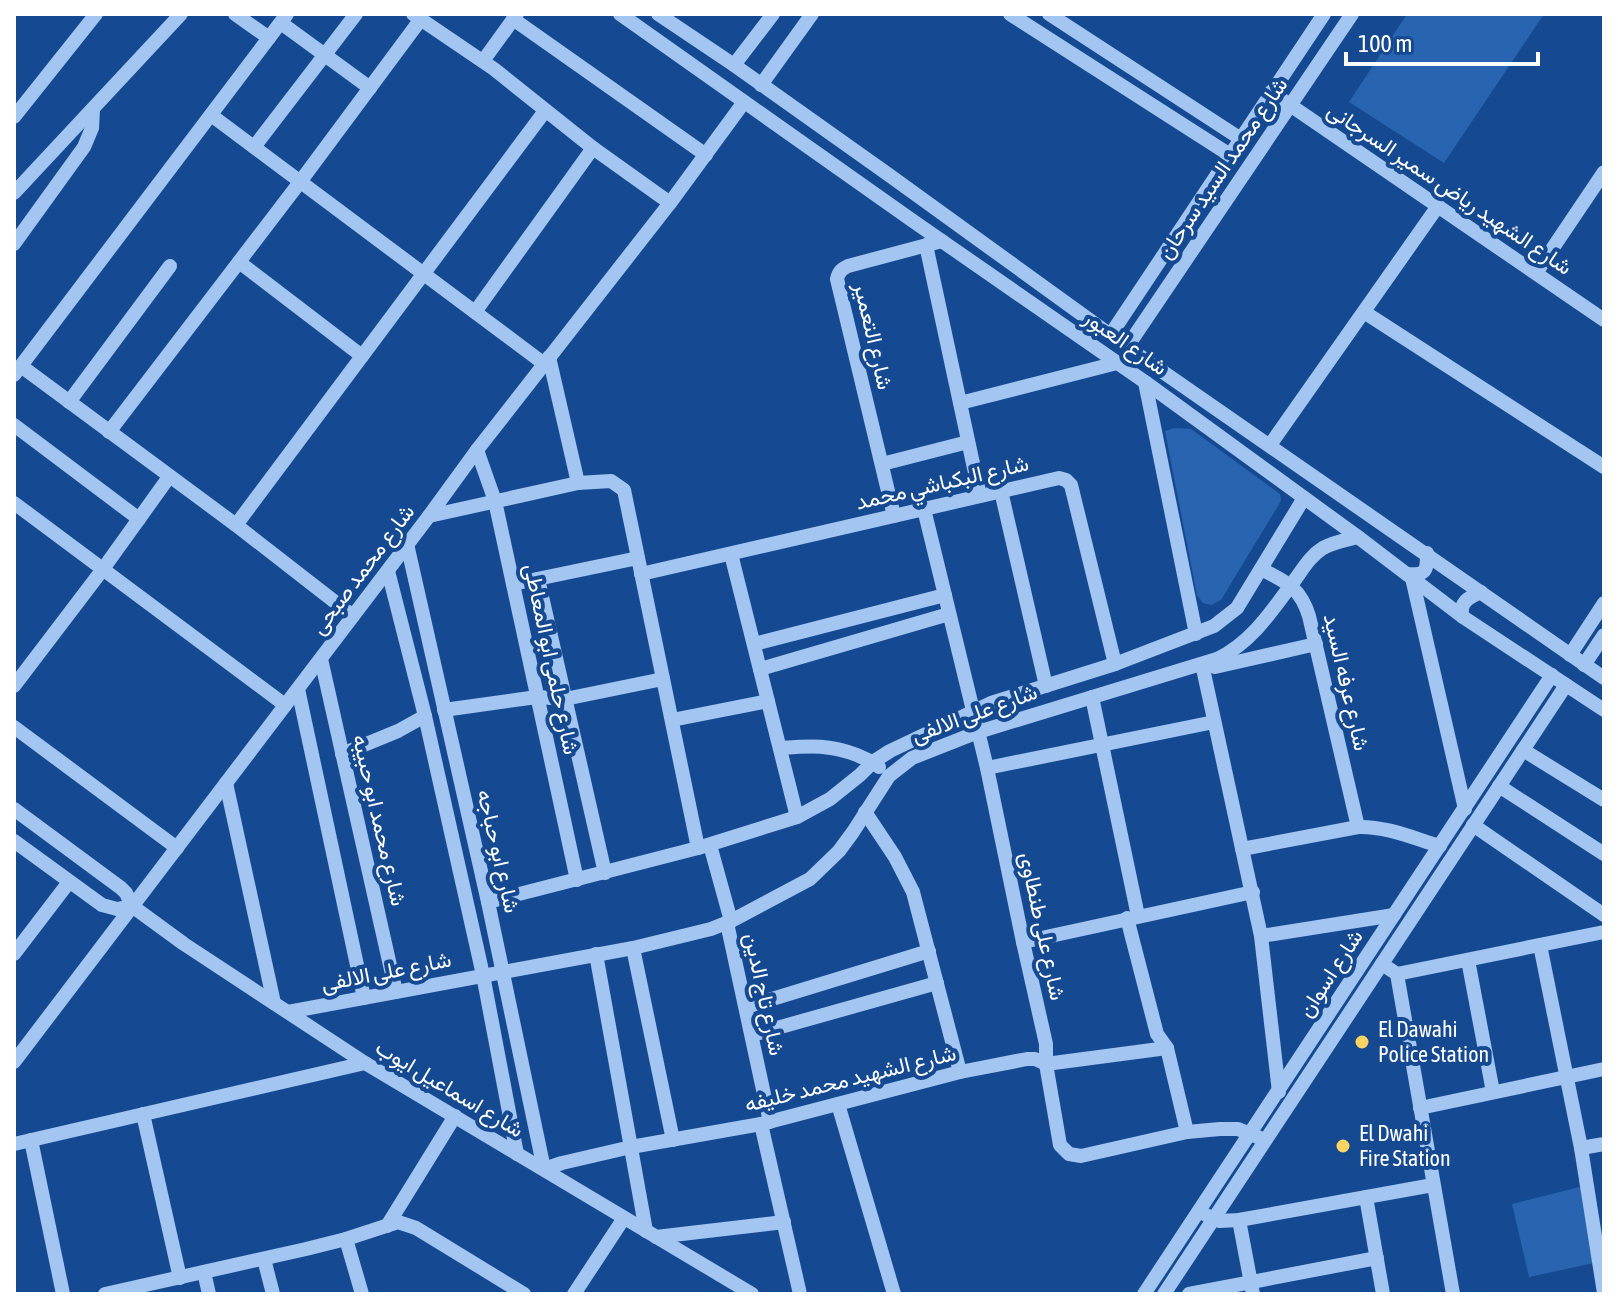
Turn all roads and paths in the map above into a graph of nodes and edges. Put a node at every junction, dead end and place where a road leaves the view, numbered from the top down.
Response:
1 (96, 14) edge
2 (181, 14) edge
3 (235, 14) edge
4 (356, 14) edge
5 (620, 14) edge
6 (658, 14) edge
7 (773, 14) edge
8 (812, 14) edge
9 (1010, 14) edge
10 (1049, 14) edge
11 (1324, 14) edge
12 (1352, 14) edge
13 (515, 16) edge
14 (417, 17) edge
15 (284, 18) edge
16 (269, 38) junction
17 (324, 55) junction
18 (483, 61) junction
19 (734, 65) junction
20 (761, 85) junction
21 (370, 88) junction
22 (1271, 92) junction
23 (744, 102) junction
24 (1291, 106) junction
25 (93, 110) junction
26 (545, 111) junction
27 (211, 115) junction
28 (14, 117) edge
29 (1241, 139) junction
30 (254, 147) junction
31 (593, 148) junction
32 (706, 155) junction
33 (1230, 155) junction
34 (1604, 172) edge
35 (889, 175) junction
36 (300, 182) junction
37 (14, 193) edge
38 (879, 197) junction
39 (670, 203) junction
40 (929, 203) junction
41 (1438, 206) junction
42 (913, 221) junction
43 (942, 241) junction
44 (14, 244) edge
45 (926, 245) junction
46 (239, 262) junction
47 (170, 266) dead end
48 (1536, 273) junction
49 (423, 274) junction
50 (475, 312) junction
51 (1364, 312) junction
52 (1604, 320) edge
53 (1111, 334) junction
54 (1127, 347) junction
55 (362, 356) junction
56 (546, 360) junction
57 (1117, 363) junction
58 (18, 371) edge
59 (1145, 382) junction
60 (69, 402) junction
61 (960, 403) junction
62 (14, 425) edge
63 (109, 432) junction
64 (968, 442) junction
65 (1270, 445) junction
66 (477, 450) junction
67 (882, 464) junction
68 (1604, 467) edge
69 (169, 477) junction
70 (578, 483) junction
71 (1001, 491) junction
72 (980, 496) junction
73 (1304, 498) junction
74 (495, 501) junction
75 (14, 503) edge
76 (924, 509) junction
77 (429, 516) junction
78 (894, 516) junction
79 (139, 519) junction
80 (236, 525) junction
81 (1358, 537) junction
82 (407, 544) junction
83 (1427, 553) junction
84 (731, 554) junction
85 (638, 558) junction
86 (103, 569) junction
87 (1261, 569) junction
88 (388, 571) junction
89 (641, 574) junction
90 (1409, 576) junction
91 (538, 579) junction
92 (513, 584) junction
93 (1291, 585) junction
94 (1481, 592) junction
95 (945, 595) junction
96 (1604, 603) edge
97 (949, 614) junction
98 (353, 616) junction
99 (1463, 617) junction
100 (1196, 634) junction
101 (1604, 635) edge
102 (754, 644) junction
103 (1316, 644) junction
104 (1570, 655) junction
105 (321, 659) junction
106 (1115, 664) junction
107 (1584, 665) junction
108 (1202, 667) junction
109 (760, 669) junction
110 (1552, 675) junction
111 (1604, 678) edge
112 (663, 679) junction
113 (1566, 685) junction
114 (14, 686) edge
115 (1046, 686) junction
116 (298, 689) junction
117 (537, 697) junction
118 (1092, 697) junction
119 (565, 699) junction
120 (768, 701) junction
121 (285, 705) junction
122 (444, 710) junction
123 (1604, 710) edge
124 (973, 712) junction
125 (425, 716) junction
126 (672, 720) junction
127 (1214, 722) junction
128 (14, 727) edge
129 (978, 732) junction
130 (1101, 745) junction
131 (780, 748) junction
132 (1523, 750) junction
133 (342, 754) junction
134 (873, 762) junction
135 (987, 768) junction
136 (889, 776) junction
137 (226, 783) junction
138 (1499, 786) junction
139 (1604, 800) edge
140 (14, 809) edge
141 (1465, 809) junction
142 (865, 812) junction
143 (797, 817) junction
144 (1473, 825) junction
145 (1358, 827) junction
146 (14, 841) edge
147 (704, 846) junction
148 (1440, 846) junction
149 (177, 848) junction
150 (1242, 849) junction
151 (1604, 854) edge
152 (605, 873) junction
153 (577, 880) junction
154 (69, 882) junction
155 (1253, 892) junction
156 (488, 902) junction
157 (132, 906) junction
158 (1394, 915) junction
159 (1604, 915) edge
160 (1132, 917) junction
161 (729, 922) junction
162 (1604, 932) edge
163 (1261, 936) junction
164 (1023, 942) junction
165 (1540, 945) junction
166 (633, 948) junction
167 (929, 951) junction
168 (14, 954) edge
169 (596, 954) junction
170 (1468, 960) junction
171 (1382, 964) junction
172 (504, 972) junction
173 (1397, 974) junction
174 (483, 975) junction
175 (937, 983) junction
176 (396, 992) junction
177 (364, 998) junction
178 (274, 1003) junction
179 (746, 1007) junction
180 (288, 1012) junction
181 (752, 1035) junction
182 (1167, 1048) junction
183 (14, 1062) edge
184 (365, 1063) junction
185 (1046, 1064) junction
186 (1604, 1069) edge
187 (960, 1072) junction
188 (1568, 1077) junction
189 (1279, 1092) junction
190 (1493, 1092) junction
191 (838, 1104) junction
192 (1420, 1108) junction
193 (143, 1114) junction
194 (455, 1116) junction
195 (766, 1123) junction
196 (1187, 1132) junction
197 (1250, 1133) junction
198 (31, 1140) junction
199 (673, 1140) junction
200 (1265, 1140) junction
201 (14, 1144) edge
202 (1604, 1144) edge
203 (631, 1147) junction
204 (1581, 1148) junction
205 (517, 1154) junction
206 (544, 1169) junction
207 (1433, 1185) junction
208 (1366, 1197) junction
209 (1199, 1211) junction
210 (624, 1218) junction
211 (1213, 1219) junction
212 (1239, 1220) junction
213 (784, 1222) junction
214 (387, 1226) junction
215 (651, 1234) junction
216 (346, 1239) junction
217 (1377, 1258) junction
218 (264, 1259) junction
219 (204, 1272) junction
220 (180, 1278) junction
221 (1252, 1288) edge
222 (1604, 1293) edge
223 (63, 1294) edge
224 (105, 1294) edge
225 (209, 1294) edge
226 (273, 1294) edge
227 (362, 1294) edge
228 (524, 1294) edge
229 (574, 1294) edge
230 (752, 1294) edge
231 (800, 1294) edge
232 (894, 1294) edge
233 (1144, 1294) edge
234 (1164, 1294) edge
235 (1189, 1294) edge
236 (1383, 1294) edge
237 (1453, 1294) edge

1 - 28 street
2 - 25 street
3 - 16 street
4 - 17 street
5 - 23 street, شارع العبور
6 - 19 street, شارع العبور
7 - 19 street
8 - 20 street
9 - 33 street
10 - 29 street
11 - 22 street, شارع محمد السيد سرحان
12 - 24 street, شارع محمد السيد سرحان
13 - 18 street
13 - 32 street
14 - 18 street
14 - 21 street
15 - 16 street
15 - 17 street
16 - 27 street
17 - 21 street
17 - 30 street
18 - 26 street
19 - 20 street, شارع العبور
20 - 35 street, شارع العبور
21 - 36 street
22 - 24 street, شارع الشهيد رياض سمير السرجانى
22 - 29 street, شارع محمد السيد سرحان
23 - 32 street, شارع محمد صبحى
23 - 38 street, شارع العبور
24 - 41 street, شارع الشهيد رياض سمير السرجانى
24 - 54 street, شارع محمد السيد سرحان
25 - 37 street
25 - 44 street
26 - 31 street
26 - 49 street
27 - 30 street
27 - 58 street
29 - 33 street, شارع محمد السيد سرحان
30 - 36 street
31 - 39 street
31 - 50 street
32 - 39 street, شارع محمد صبحى
33 - 53 street, شارع محمد السيد سرحان
34 - 48 street
35 - 38 street
35 - 40 street, شارع العبور
36 - 46 street
36 - 49 street
38 - 42 street, شارع العبور
39 - 56 street, شارع محمد صبحى
40 - 42 street
40 - 53 street, شارع العبور
41 - 48 street, شارع الشهيد رياض سمير السرجانى
41 - 51 street
42 - 43 street, شارع العبور
43 - 45 street, شارع التعمير
43 - 57 street, شارع العبور
45 - 61 street
45 - 67 street, شارع التعمير
46 - 55 street
46 - 63 street
47 - 60 street
48 - 52 street, شارع الشهيد رياض سمير السرجانى
49 - 50 street
49 - 55 street
50 - 56 street
51 - 65 street
51 - 68 street
53 - 54 street, شارع العبور
54 - 65 street, شارع العبور
55 - 80 street
56 - 66 street, شارع محمد صبحى
56 - 70 street
57 - 59 street, شارع العبور
57 - 61 street
58 - 60 street
59 - 73 street, شارع العبور
59 - 100 street
60 - 63 street
61 - 64 street
62 - 79 street
63 - 69 street
64 - 67 street
64 - 72 street
65 - 83 street, شارع العبور
66 - 74 street, شارع حلمى ابو المعاطى
66 - 77 street, شارع محمد صبحى
67 - 78 street, شارع التعمير
69 - 79 street
69 - 80 street
70 - 74 street, شارع تاج الدين
70 - 85 street, شارع تاج الدين
71 - 72 street, شارع البكباشي محمد
71 - 106 street, شارع البكباشي محمد
71 - 115 street
72 - 76 street, شارع البكباشي محمد
73 - 81 street, شارع العبور
73 - 87 street, شارع على الالفى
74 - 77 street, شارع تاج الدين
74 - 92 street, شارع حلمى ابو المعاطى
75 - 86 street
76 - 78 street, شارع البكباشي محمد
76 - 95 street, شارع على طنطاوى
77 - 82 street, شارع محمد صبحى
78 - 84 street, شارع البكباشي محمد
79 - 86 street
80 - 98 street
81 - 90 street, شارع العبور
81 - 93 street, شارع على الالفى
82 - 88 street, شارع محمد صبحى
82 - 122 street, شارع ابو حباجه
83 - 90 street
83 - 94 street, شارع العبور
84 - 89 street, شارع البكباشي محمد
84 - 102 street
85 - 89 street, شارع تاج الدين
85 - 91 street
86 - 114 street
86 - 121 street
87 - 93 street
87 - 100 street, شارع على الالفى
88 - 98 street, شارع محمد صبحى
88 - 125 street, شارع ابو حباجه
89 - 112 street, شارع تاج الدين
90 - 99 street, شارع العبور
90 - 141 street
91 - 92 street
91 - 119 street, شارع حلمى ابو المعاطى
92 - 117 street, شارع حلمى ابو المعاطى
93 - 103 street, شارع عرفه السيد
93 - 108 street, شارع على الالفى
94 - 99 street
94 - 104 street, شارع العبور
95 - 97 street, شارع على طنطاوى
95 - 102 street
96 - 104 street
97 - 109 street
97 - 124 street, شارع على طنطاوى
98 - 105 street, شارع محمد صبحى
99 - 110 street, شارع العبور
100 - 106 street, شارع على الالفى
101 - 107 street
102 - 109 street
103 - 108 street
103 - 145 street, شارع عرفه السيد
104 - 107 street, شارع العبور
105 - 116 street, شارع محمد صبحى
105 - 133 street, شارع محمد ابو حبيبه
106 - 115 street, شارع على الالفى
107 - 111 street, شارع العبور
108 - 118 street, شارع على الالفى
108 - 127 street
109 - 120 street
110 - 113 street, شارع العبور
110 - 141 street, شارع اسوان
112 - 119 street
112 - 126 street, شارع تاج الدين
113 - 123 street, شارع العبور
113 - 132 street, شارع اسوان
115 - 124 street, شارع على الالفى
116 - 121 street, شارع محمد صبحى
116 - 177 street
117 - 119 street
117 - 122 street
117 - 153 street, شارع حلمى ابو المعاطى
118 - 129 street, شارع على الالفى
118 - 130 street
119 - 152 street, شارع حلمى ابو المعاطى
120 - 126 street
120 - 131 street
121 - 137 street, شارع محمد صبحى
122 - 156 street, شارع ابو حباجه
124 - 129 street, شارع على طنطاوى
124 - 134 street, شارع على الالفى
125 - 133 street
125 - 174 street, شارع ابو حباجه
126 - 147 street, شارع تاج الدين
127 - 130 street
127 - 150 street
128 - 149 street
129 - 135 street, شارع على طنطاوى
129 - 136 street, شارع على الالفى
130 - 135 street
130 - 160 street
131 - 134 street
131 - 143 street
132 - 138 street, شارع اسوان
132 - 139 street
133 - 176 street, شارع محمد ابو حبيبه
134 - 136 street
134 - 143 street, شارع على الالفى
135 - 164 street, شارع على طنطاوى
136 - 142 street, شارع على الالفى
137 - 149 street, شارع محمد صبحى
137 - 178 street
138 - 144 street, شارع اسوان
138 - 151 street
140 - 157 street
141 - 148 street, شارع اسوان
142 - 161 street, شارع على الالفى
142 - 167 street
143 - 147 street, شارع على الالفى
144 - 159 street
144 - 171 street, شارع اسوان
145 - 148 street
145 - 150 street
146 - 154 street
147 - 152 street, شارع على الالفى
147 - 161 street, شارع تاج الدين
148 - 158 street, شارع اسوان
149 - 157 street, شارع محمد صبحى
150 - 155 street
152 - 153 street, شارع على الالفى
153 - 156 street, شارع على الالفى
154 - 157 street
154 - 168 street
155 - 160 street
155 - 163 street
156 - 172 street, شارع ابو حباجه
157 - 178 street, شارع اسماعيل ايوب
157 - 183 street, شارع محمد صبحى
158 - 163 street
158 - 189 street, شارع اسوان
160 - 164 street
160 - 182 street
161 - 166 street, شارع على الالفى
161 - 179 street, شارع تاج الدين
162 - 165 street
163 - 189 street
164 - 185 street, شارع على طنطاوى
165 - 170 street
165 - 188 street
166 - 169 street, شارع على الالفى
166 - 199 street
167 - 175 street
167 - 179 street
169 - 172 street, شارع على الالفى
169 - 203 street
170 - 173 street
170 - 190 street
171 - 173 street
171 - 200 street, شارع اسوان
172 - 174 street, شارع على الالفى
172 - 206 street, شارع ابو حباجه
173 - 192 street
174 - 176 street, شارع على الالفى
174 - 205 street, شارع ابو حباجه
175 - 181 street
175 - 187 street
176 - 177 street, شارع على الالفى
177 - 180 street, شارع على الالفى
178 - 180 street, شارع اسماعيل ايوب
179 - 181 street, شارع تاج الدين
180 - 184 street, شارع اسماعيل ايوب
181 - 195 street, شارع تاج الدين
182 - 185 street, شارع الشهيد محمد خليفه
182 - 196 street
184 - 193 street
184 - 194 street, شارع اسماعيل ايوب
185 - 187 street, شارع الشهيد محمد خليفه
185 - 196 street, شارع على طنطاوى
186 - 188 street
187 - 191 street, شارع الشهيد محمد خليفه
188 - 190 street
188 - 204 street
189 - 197 street, شارع اسوان
190 - 192 street
191 - 195 street, شارع الشهيد محمد خليفه
191 - 232 street
192 - 207 street
193 - 198 street
193 - 220 street
194 - 205 street, شارع اسماعيل ايوب
194 - 214 street
195 - 199 street, شارع الشهيد محمد خليفه
195 - 213 street, شارع تاج الدين
196 - 197 street, شارع على طنطاوى
197 - 200 street, شارع على طنطاوى
197 - 209 street, شارع اسوان
198 - 201 street
198 - 223 street
199 - 203 street, شارع الشهيد محمد خليفه
200 - 211 street, شارع اسوان
202 - 204 street
203 - 206 street, شارع الشهيد محمد خليفه
203 - 215 street
204 - 222 street
205 - 206 street, شارع اسماعيل ايوب
206 - 210 street, شارع اسماعيل ايوب
207 - 208 street
207 - 237 street
208 - 212 street
208 - 217 street
209 - 211 street
209 - 233 street, شارع اسوان
210 - 215 street, شارع اسماعيل ايوب
210 - 229 street
211 - 212 street
211 - 234 street, شارع اسوان
212 - 221 street
213 - 215 street
213 - 231 street, شارع تاج الدين
214 - 216 street
214 - 228 street
215 - 230 street, شارع اسماعيل ايوب
216 - 218 street
216 - 227 street
217 - 221 street
217 - 236 street
218 - 219 street
218 - 226 street
219 - 220 street
219 - 225 street
220 - 224 street
221 - 235 street

